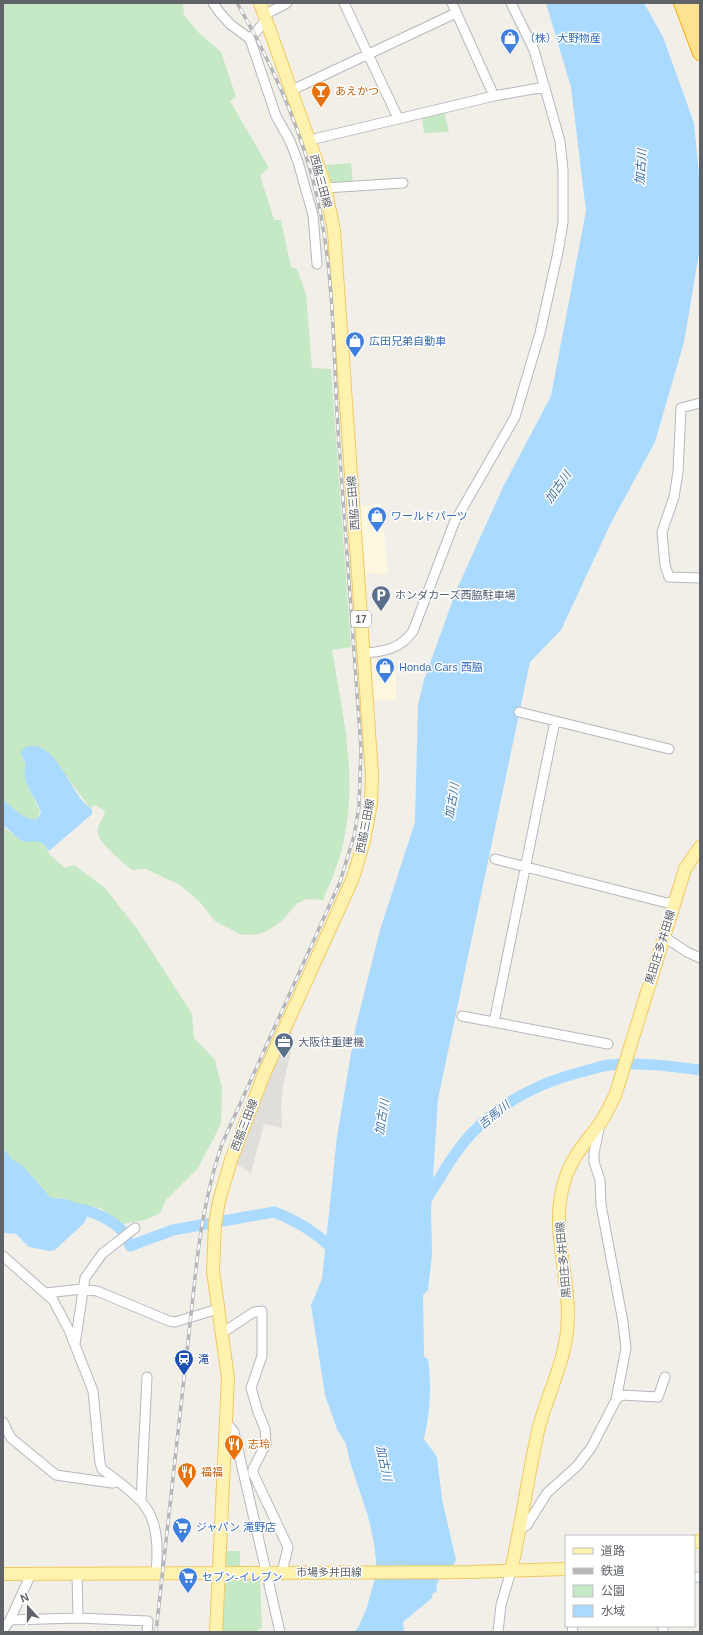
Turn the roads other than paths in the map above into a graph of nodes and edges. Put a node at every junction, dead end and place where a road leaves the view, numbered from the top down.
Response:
1 (213, 3) edge
2 (260, 3) edge
3 (288, 3) edge
4 (344, 3) edge
5 (452, 3) edge
6 (511, 3) edge
7 (681, 3) edge
8 (691, 3) edge
9 (456, 13) junction
10 (265, 17) junction
11 (700, 26) edge
12 (250, 39) junction
13 (700, 53) edge
14 (368, 54) junction
15 (545, 86) junction
16 (290, 91) junction
17 (494, 96) junction
18 (398, 118) junction
19 (310, 140) junction
20 (403, 183) dead end
21 (325, 188) junction
22 (317, 264) dead end
23 (700, 403) edge
24 (700, 578) edge
25 (363, 653) junction
26 (519, 712) dead end
27 (555, 721) junction
28 (669, 749) dead end
29 (700, 847) edge
30 (495, 859) dead end
31 (525, 867) junction
32 (673, 902) junction
33 (663, 936) junction
34 (700, 958) edge
35 (462, 1016) dead end
36 (494, 1022) junction
37 (608, 1044) dead end
38 (600, 1123) junction
39 (135, 1228) dead end
40 (3, 1256) edge
41 (82, 1289) junction
42 (46, 1293) junction
43 (218, 1309) junction
44 (222, 1333) junction
45 (75, 1345) junction
46 (148, 1376) dead end
47 (665, 1377) dead end
48 (616, 1400) junction
49 (3, 1422) edge
50 (226, 1422) junction
51 (118, 1482) junction
52 (141, 1501) junction
53 (520, 1529) junction
54 (565, 1569) edge
55 (511, 1571) junction
56 (266, 1572) junction
57 (282, 1572) junction
58 (156, 1573) junction
59 (218, 1573) junction
60 (3, 1574) edge
61 (31, 1574) junction
62 (77, 1574) junction
63 (78, 1618) junction
64 (10, 1620) junction
65 (3, 1630) edge
66 (147, 1632) edge
67 (216, 1632) edge
68 (280, 1632) edge
69 (498, 1632) edge

1 - 12 street
2 - 10 main road, 西脇三田線 / 17
3 - 10 street
4 - 14 street
5 - 9 street
6 - 15 street
7 - 13 highway
8 - 11 highway
9 - 14 street
9 - 17 street
10 - 12 street
10 - 16 main road, 西脇三田線 / 17
12 - 22 street
14 - 16 street
14 - 18 street
15 - 17 street
15 - 25 street
16 - 19 main road, 西脇三田線 / 17
17 - 18 street
18 - 19 street
19 - 21 main road, 西脇三田線 / 17
20 - 21 street
21 - 25 main road, 西脇三田線 / 17
23 - 24 street
25 - 43 main road, 西脇三田線 / 17
26 - 27 street
27 - 28 street
27 - 31 street
29 - 32 main road, 黒田庄多井田線
30 - 31 street
31 - 32 street
31 - 36 street
32 - 33 main road, 黒田庄多井田線
33 - 34 street
33 - 38 main road, 黒田庄多井田線
35 - 36 street
36 - 37 street
38 - 48 street
38 - 53 main road, 黒田庄多井田線
39 - 41 street
40 - 42 street
41 - 42 street
41 - 43 street
41 - 45 street
42 - 45 street
43 - 44 main road, 西脇三田線 / 17
44 - 50 main road, 西脇三田線 / 17
44 - 57 street
45 - 51 street
46 - 52 street
47 - 48 street
48 - 53 street
49 - 51 street
50 - 56 street
50 - 59 main road, 西脇三田線 / 17
51 - 52 street
52 - 58 street
53 - 55 main road, 黒田庄多井田線
54 - 55 main road
55 - 57 main road, 市場多井田線
55 - 69 street
56 - 57 main road, 市場多井田線
56 - 59 main road, 市場多井田線
56 - 68 street
58 - 59 main road, 市場多井田線
58 - 62 main road, 市場多井田線
59 - 67 main road, 西脇三田線 / 17
60 - 61 main road, 市場多井田線
61 - 62 main road, 市場多井田線
61 - 64 street
62 - 63 street
63 - 64 street
63 - 66 street
64 - 65 street

